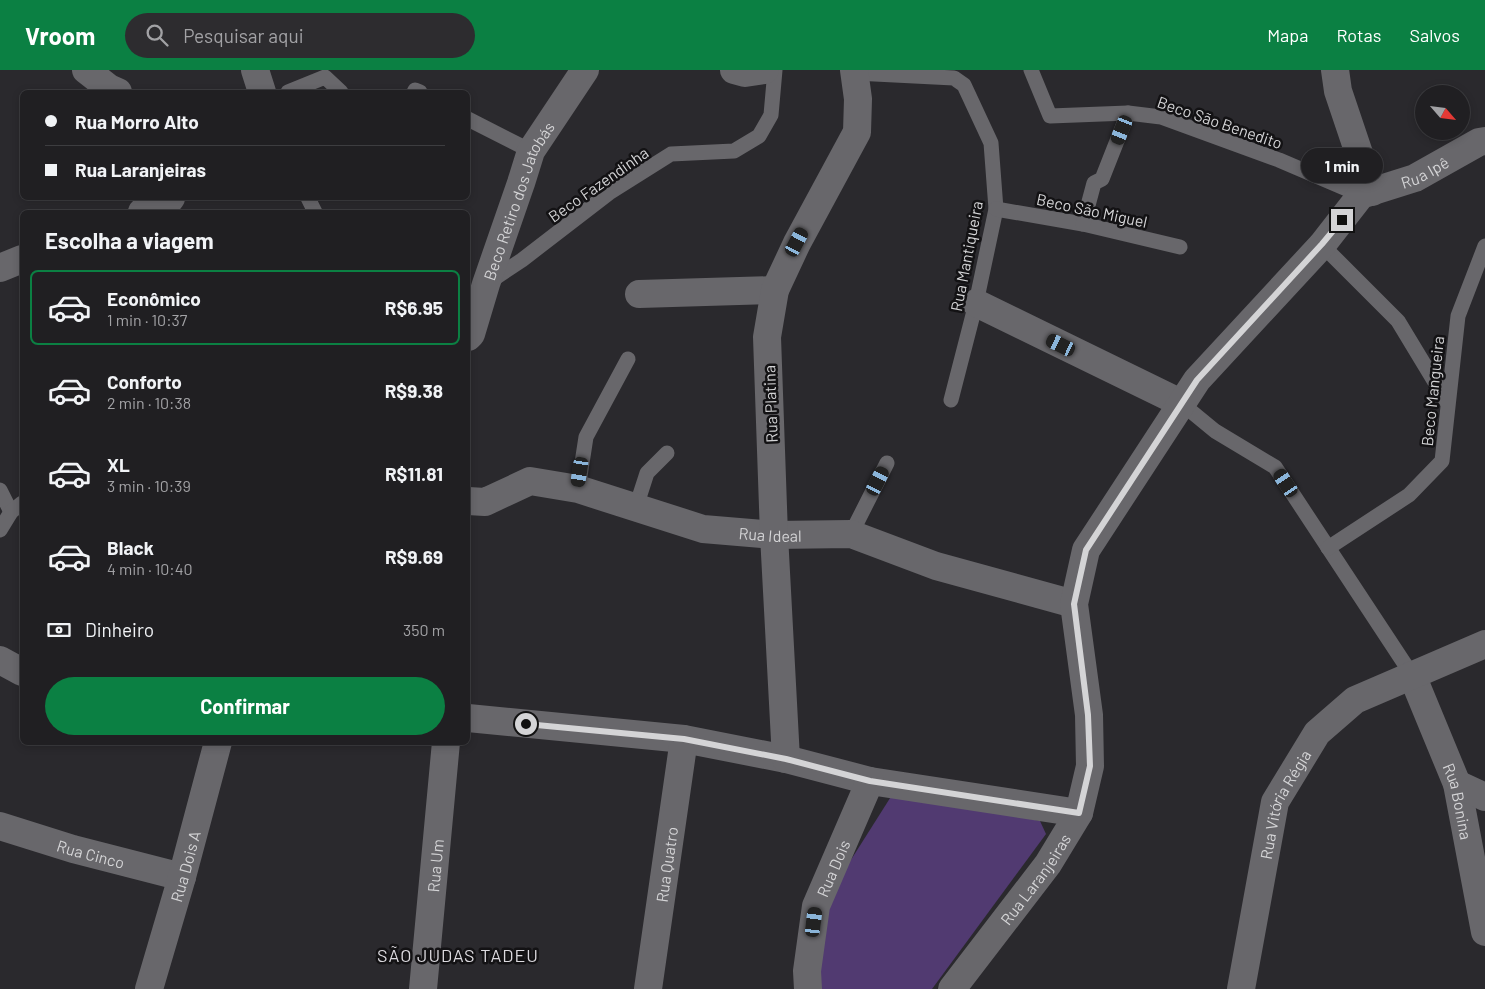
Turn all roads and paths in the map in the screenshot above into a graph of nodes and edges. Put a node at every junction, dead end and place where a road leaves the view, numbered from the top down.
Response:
1 (86, 70) edge
2 (255, 70) edge
3 (584, 70) edge
4 (734, 70) edge
5 (765, 70) edge
6 (774, 70) edge
7 (1031, 70) edge
8 (1335, 70) edge
9 (855, 72) edge
10 (114, 90) edge
11 (261, 90) edge
12 (293, 90) edge
13 (339, 90) edge
14 (1128, 113) junction
15 (470, 120) edge
16 (1485, 141) edge
17 (530, 151) junction
18 (1367, 194) junction
19 (169, 200) edge
20 (996, 209) junction
21 (148, 210) edge
22 (1083, 224) junction
23 (1322, 244) junction
24 (1485, 246) edge
25 (1180, 247) dead end
26 (20, 261) edge
27 (0, 268) edge
28 (486, 284) junction
29 (775, 290) junction
30 (639, 294) dead end
31 (976, 303) junction
32 (470, 335) edge
33 (628, 359) dead end
34 (951, 400) dead end
35 (1447, 402) junction
36 (1181, 403) junction
37 (667, 452) dead end
38 (887, 463) dead end
39 (578, 489) junction
40 (0, 490) edge
41 (470, 501) edge
42 (636, 507) junction
43 (17, 508) edge
44 (0, 530) edge
45 (851, 534) junction
46 (774, 535) junction
47 (1328, 548) junction
48 (1074, 604) junction
49 (1485, 644) edge
50 (0, 660) edge
51 (20, 671) edge
52 (1412, 675) junction
53 (470, 718) edge
54 (684, 739) junction
55 (217, 745) edge
56 (446, 745) edge
57 (786, 759) junction
58 (870, 781) junction
59 (1456, 784) junction
60 (1485, 797) edge
61 (1079, 813) junction
62 (0, 826) edge
63 (182, 878) junction
64 (1485, 932) edge
65 (149, 989) edge
66 (423, 989) edge
67 (648, 989) edge
68 (808, 989) edge
69 (952, 989) edge
70 (1241, 989) edge

1 - 10 street
2 - 11 street
3 - 17 street, Beco Retiro dos Jatobás
4 - 5 street
6 - 28 lane, Beco Fazendinha
7 - 14 lane, Beco São Benedito
8 - 18 street
9 - 20 lane, Rua Mantiqueira
9 - 29 street, Rua Platina
12 - 13 lane
14 - 18 lane, Beco São Benedito
14 - 22 lane
15 - 17 lane
16 - 18 street, Rua Ipê
17 - 28 street, Beco Retiro dos Jatobás
18 - 23 street, Rua Laranjeiras
19 - 21 street
20 - 22 lane, Beco São Miguel
20 - 31 lane, Rua Mantiqueira
22 - 25 lane, Beco São Miguel
23 - 35 lane
23 - 36 street, Rua Laranjeiras
24 - 35 lane, Beco Mangueira
26 - 27 street
28 - 32 street, Beco Retiro dos Jatobás
29 - 30 street
29 - 46 street, Rua Platina
31 - 34 lane, Rua Mantiqueira
31 - 36 street
33 - 39 lane
35 - 47 lane, Beco Mangueira
36 - 47 lane
36 - 48 street, Rua Laranjeiras
37 - 42 lane
38 - 45 lane
39 - 41 street, Rua Ideal
39 - 42 street, Rua Ideal
40 - 43 lane
42 - 46 street, Rua Ideal
43 - 44 lane
45 - 46 street, Rua Ideal
45 - 48 street, Rua Ideal
46 - 57 street, Rua Platina
47 - 52 lane
48 - 61 street, Rua Laranjeiras
49 - 52 street, Rua Vitória Régia
50 - 51 street
52 - 59 street, Rua Bonina
52 - 70 street, Rua Vitória Régia
53 - 54 street
54 - 57 street
54 - 67 street, Rua Quatro
55 - 63 street, Rua Dois A
56 - 66 street, Rua Um
57 - 58 street
58 - 61 street
58 - 68 street, Rua Dois
59 - 60 street
59 - 64 street, Rua Bonina
61 - 69 street, Rua Laranjeiras
62 - 63 street, Rua Cinco
63 - 65 street, Rua Dois A

